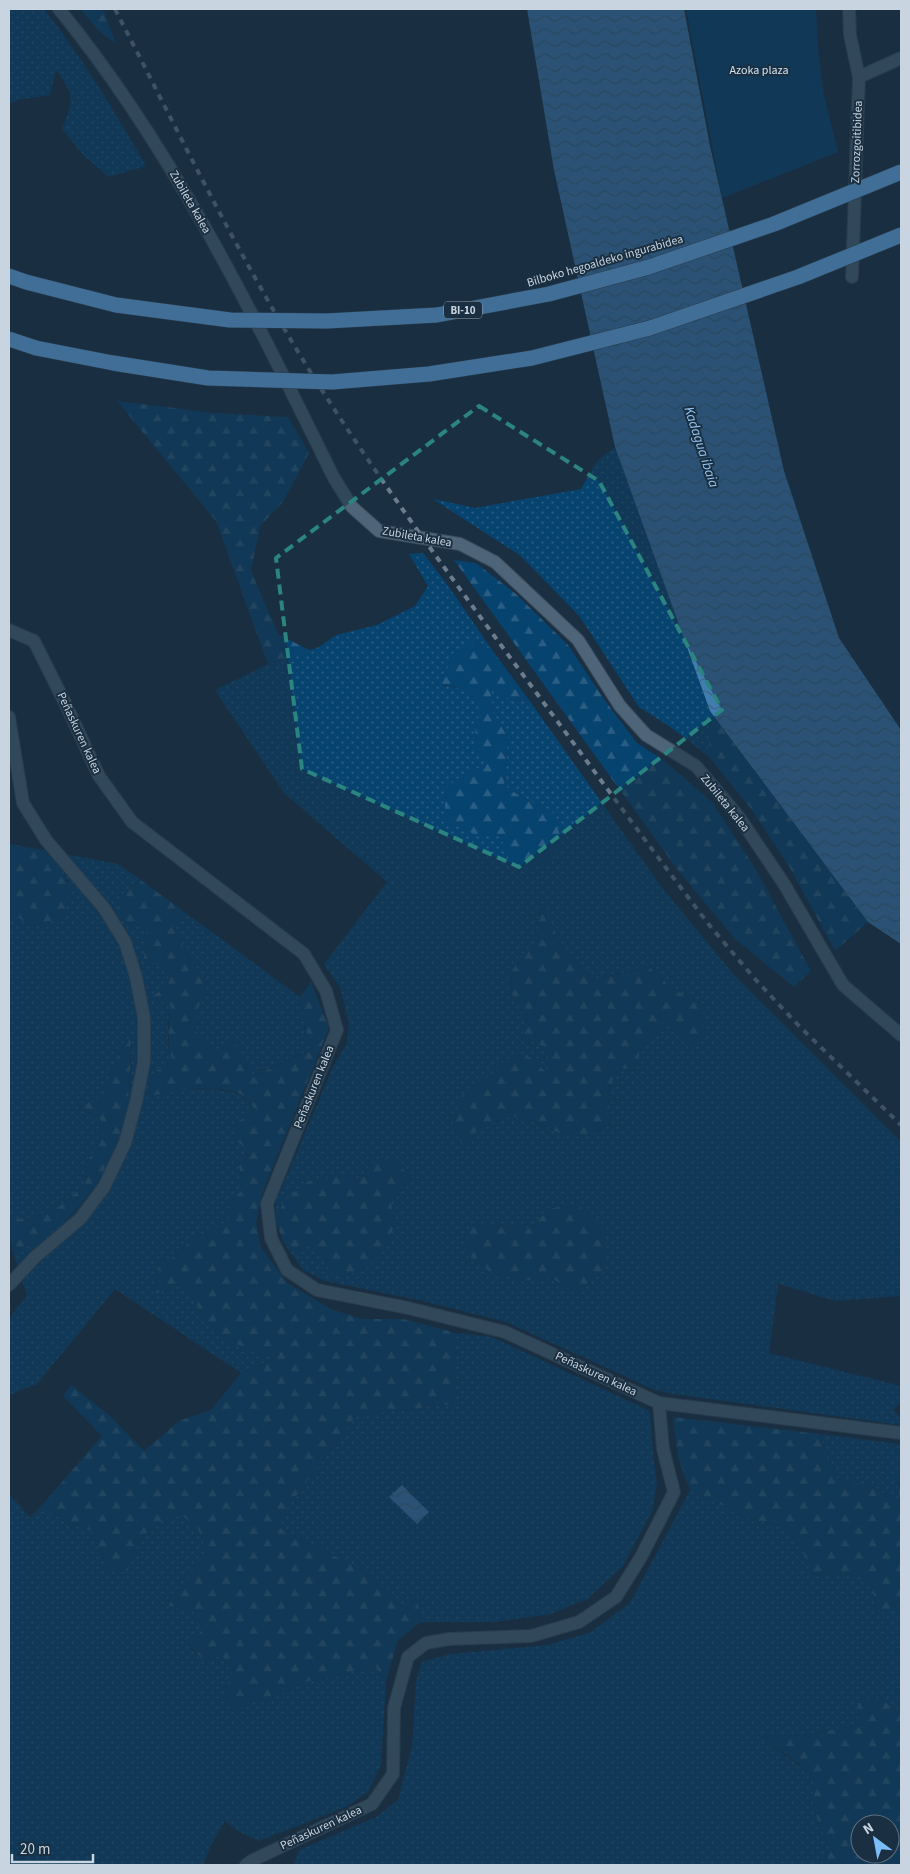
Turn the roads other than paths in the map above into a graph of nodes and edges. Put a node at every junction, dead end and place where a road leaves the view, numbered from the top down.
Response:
1 (59, 9) edge
2 (848, 9) edge
3 (901, 58) edge
4 (860, 77) junction
5 (901, 172) edge
6 (901, 235) edge
7 (9, 276) edge
8 (852, 277) dead end
9 (9, 340) edge
10 (9, 630) edge
11 (9, 716) edge
12 (901, 1036) edge
13 (9, 1285) edge
14 (659, 1403) junction
15 (901, 1432) edge
16 (251, 1863) edge

1 - 12 street, Zubileta kalea
2 - 4 street, Zorrozgoitibidea
3 - 4 street
4 - 8 street, Zorrozgoitibidea
5 - 7 highway, Bilboko hegoaldeko ingurabidea / BI-10, bridge
6 - 9 highway, bridge
10 - 14 street, Peñaskuren kalea
11 - 13 street
14 - 15 street, Peñaskuren kalea
14 - 16 street, Peñaskuren kalea

